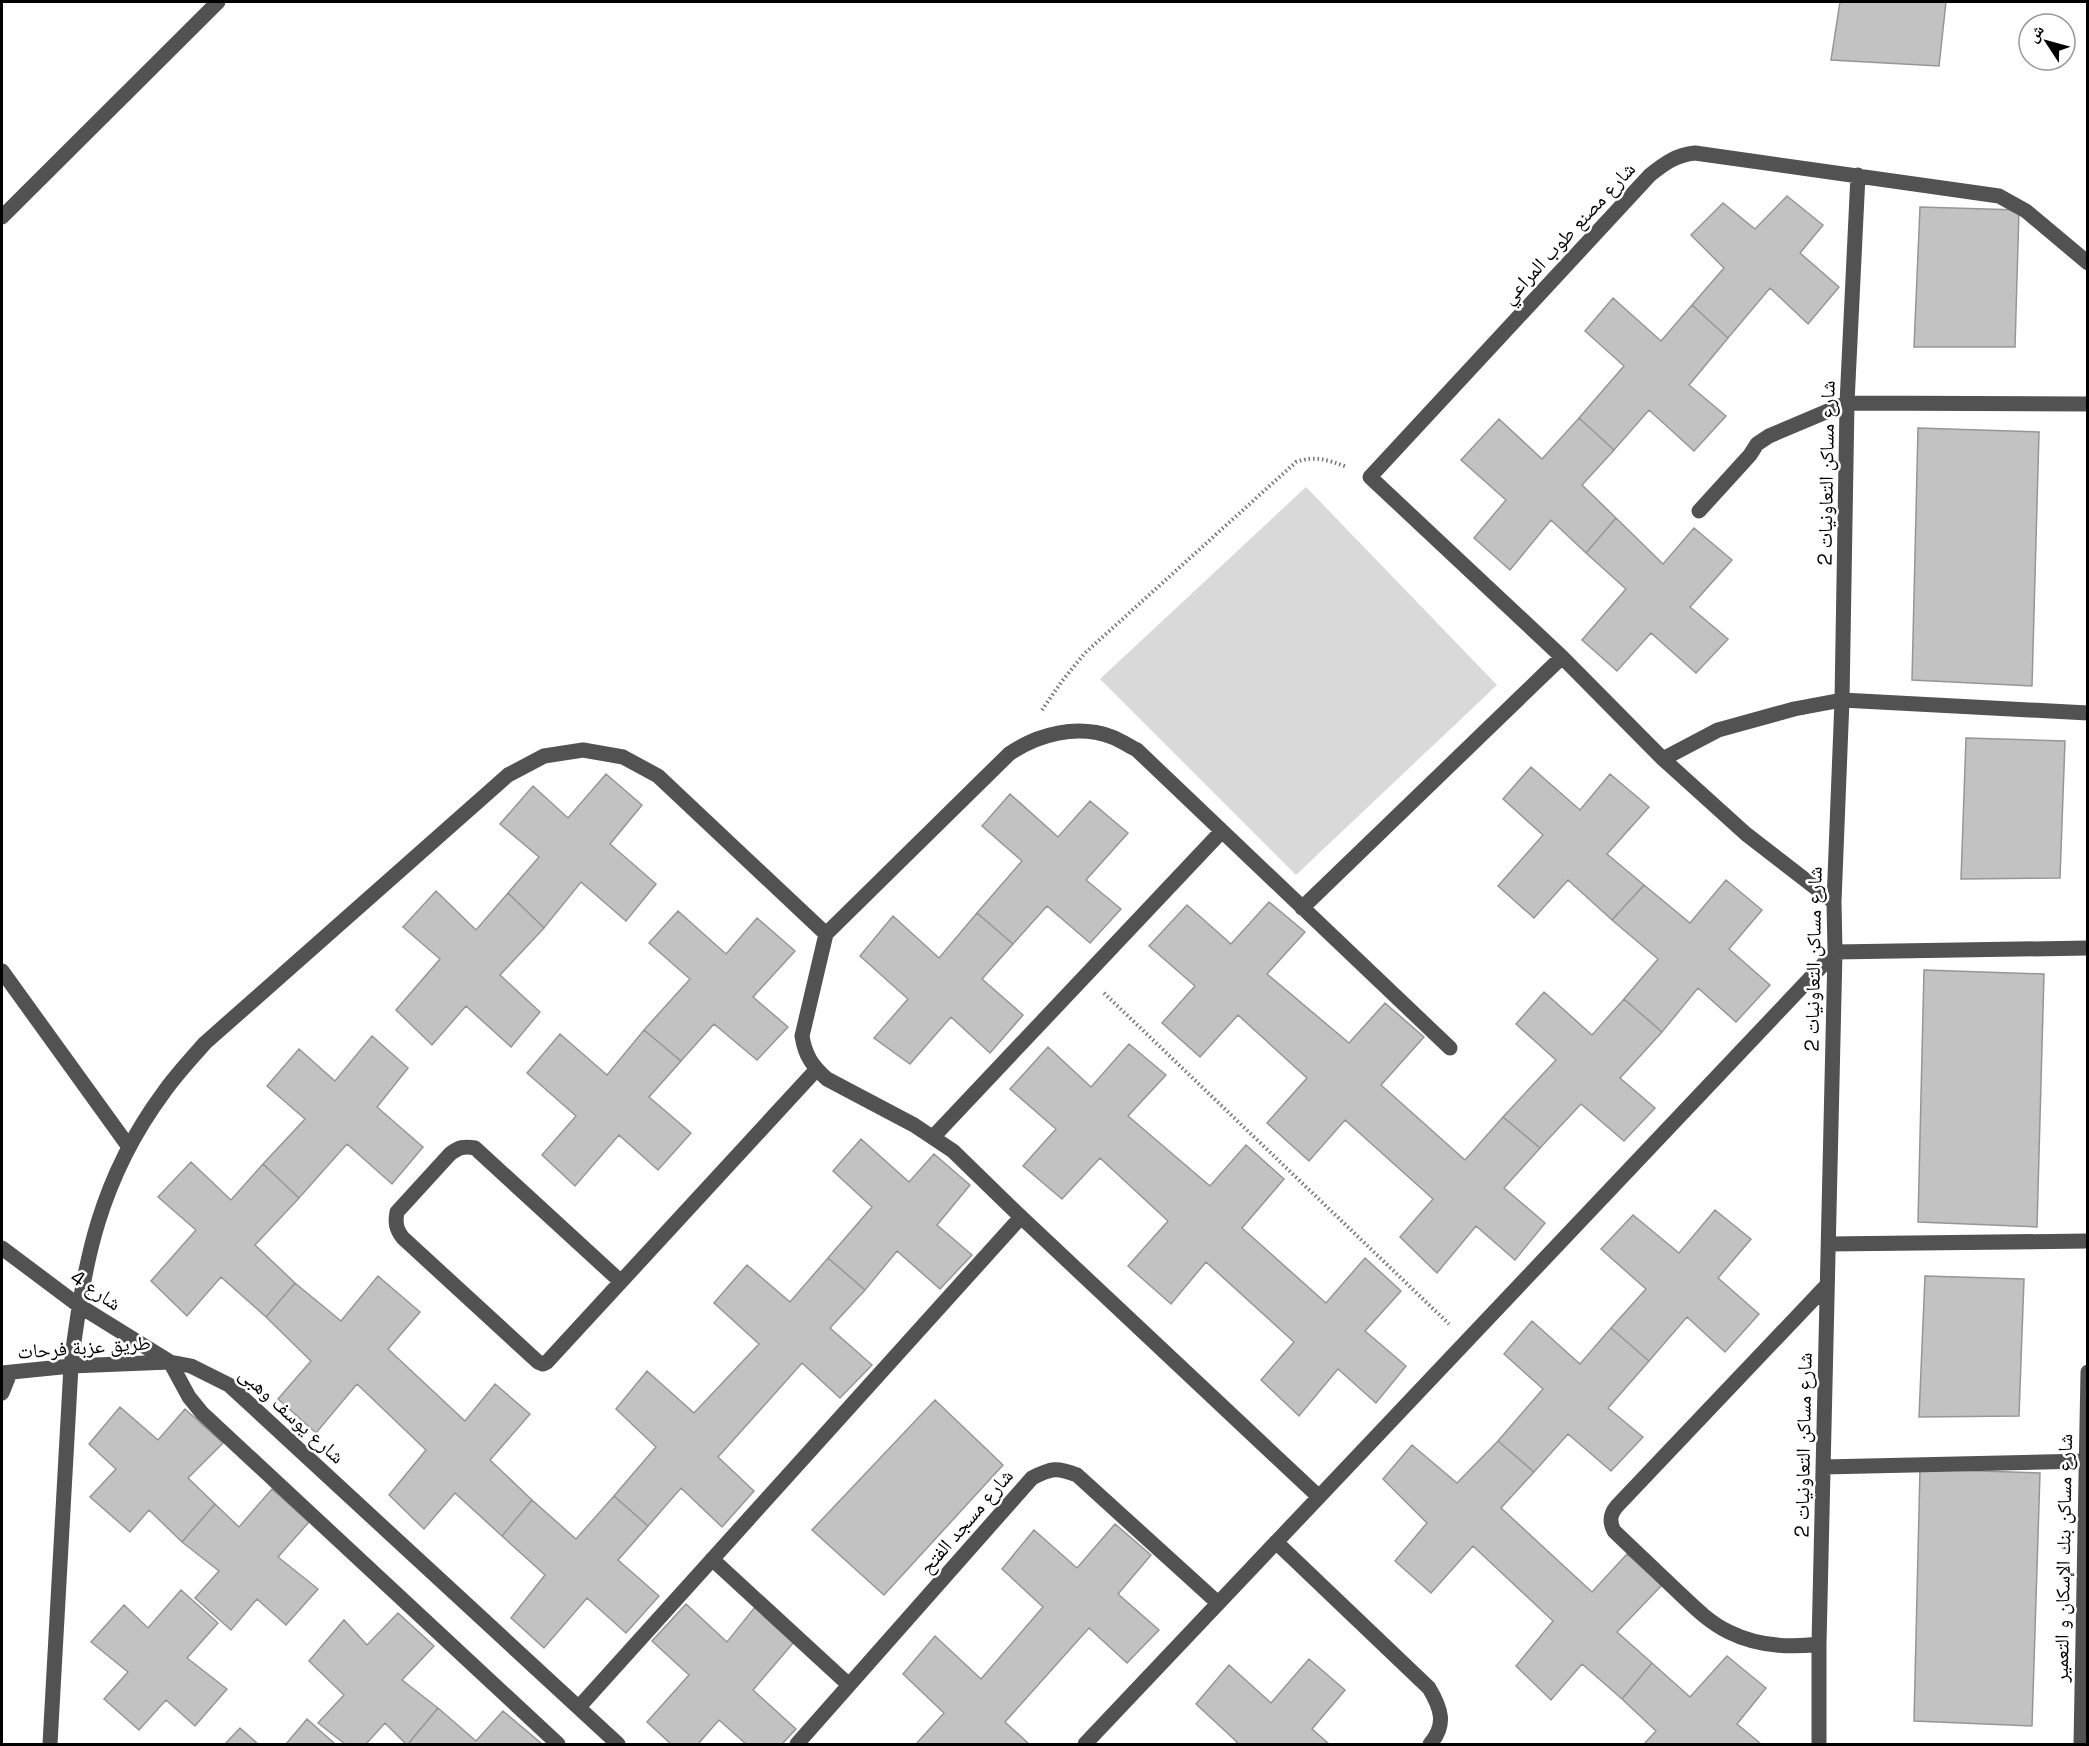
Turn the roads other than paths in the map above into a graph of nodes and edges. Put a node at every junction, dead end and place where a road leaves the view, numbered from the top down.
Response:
1 (218, 2) edge
2 (1858, 175) junction
3 (2, 217) edge
4 (2088, 263) edge
5 (1847, 403) junction
6 (2088, 404) edge
7 (1699, 511) dead end
8 (1562, 657) junction
9 (1842, 700) junction
10 (2088, 712) edge
11 (1663, 759) junction
12 (1222, 831) junction
13 (1834, 902) junction
14 (1302, 908) junction
15 (826, 934) junction
16 (2088, 948) edge
17 (1835, 952) junction
18 (2, 971) edge
19 (1450, 1048) dead end
20 (816, 1070) junction
21 (934, 1136) junction
22 (129, 1147) junction
23 (1021, 1217) junction
24 (2088, 1241) edge
25 (1829, 1244) junction
26 (2, 1248) edge
27 (620, 1281) junction
28 (1827, 1285) junction
29 (78, 1305) junction
30 (170, 1362) junction
31 (71, 1366) junction
32 (2088, 1372) edge
33 (6, 1373) edge
34 (2, 1393) edge
35 (2087, 1439) edge
36 (2086, 1461) edge
37 (1823, 1467) junction
38 (1319, 1497) junction
39 (1276, 1542) junction
40 (712, 1559) junction
41 (1218, 1603) junction
42 (1819, 1644) junction
43 (849, 1685) junction
44 (579, 1707) junction
45 (50, 1744) edge
46 (558, 1744) edge
47 (618, 1744) edge
48 (797, 1744) edge
49 (1085, 1744) edge
50 (1430, 1744) edge
51 (1820, 1744) edge
52 (2081, 1744) edge

1 - 3 street
2 - 4 street, شارع مصنع طوب المراعي
2 - 5 street, شارع مساكن التعاونيات 2
2 - 8 street, شارع مصنع طوب المراعي
5 - 6 street
5 - 7 street
5 - 9 street, شارع مساكن التعاونيات 2
8 - 11 street
8 - 14 street
9 - 10 street
9 - 11 street
9 - 13 street, شارع مساكن التعاونيات 2
11 - 13 street
12 - 14 street
12 - 15 street
12 - 21 street
13 - 17 street, شارع مساكن التعاونيات 2
14 - 19 street
15 - 20 street
15 - 22 street
16 - 17 street
17 - 25 street, شارع مساكن التعاونيات 2
17 - 38 street
18 - 22 street
20 - 21 street
20 - 27 street
21 - 23 street
22 - 29 street
23 - 38 street
23 - 40 street
24 - 25 street
25 - 28 street, شارع مساكن التعاونيات 2
26 - 29 street, شارع 4
27 - 27 street
28 - 37 street, شارع مساكن التعاونيات 2
28 - 42 street
29 - 30 street, شارع 4
29 - 31 street
30 - 31 street, طريق عزبة فرحات
30 - 44 street, شارع يوسف وهبى
30 - 46 street
31 - 33 street, طريق عزبة فرحات
31 - 45 street
32 - 35 street, شارع مساكن بنك الإسكان و التعمير
33 - 34 street
35 - 36 street, شارع مساكن بنك الإسكان و التعمير
36 - 37 street
36 - 52 street, شارع مساكن بنك الإسكان و التعمير
37 - 42 street, شارع مساكن التعاونيات 2
38 - 39 street
39 - 41 street
39 - 50 street
40 - 43 street
40 - 44 street
41 - 43 street, شارع مسجد الفتح
41 - 49 street
42 - 51 street, شارع مساكن التعاونيات 2
43 - 48 street, شارع مسجد الفتح
44 - 47 street, شارع يوسف وهبى

